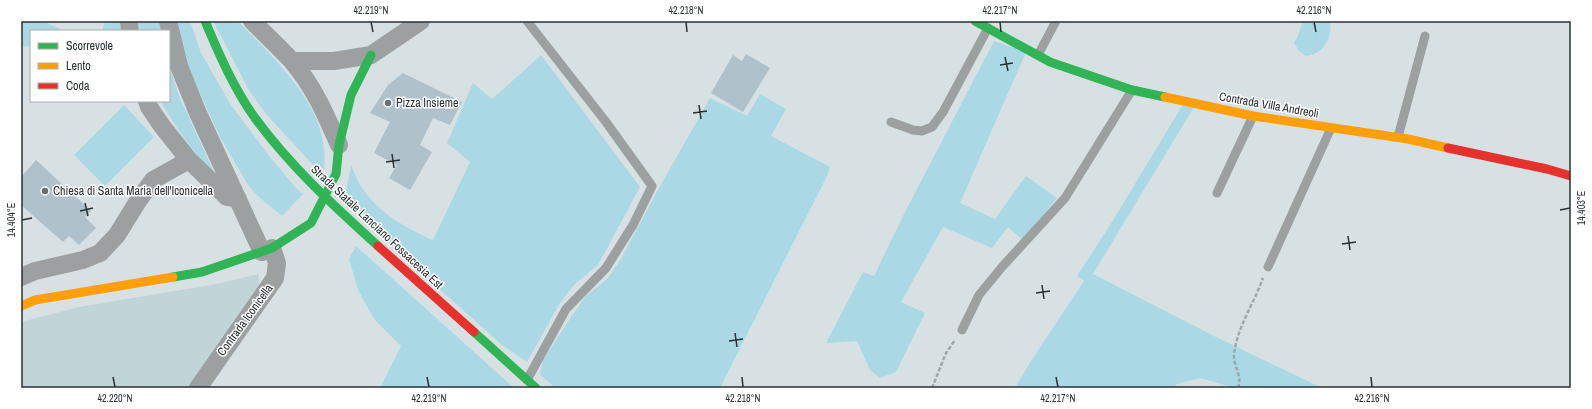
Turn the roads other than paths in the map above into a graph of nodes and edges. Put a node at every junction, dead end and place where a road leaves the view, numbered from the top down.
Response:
1 (168, 21) edge
2 (205, 21) edge
3 (252, 21) edge
4 (264, 21) edge
5 (421, 21) edge
6 (527, 21) edge
7 (975, 21) edge
8 (1056, 21) edge
9 (988, 28) junction
10 (1425, 36) dead end
11 (286, 55) junction
12 (371, 55) junction
13 (1038, 55) junction
14 (1132, 90) junction
15 (147, 102) edge
16 (1253, 116) junction
17 (891, 122) dead end
18 (1331, 128) junction
19 (1398, 137) junction
20 (339, 145) junction
21 (189, 160) junction
22 (1571, 176) edge
23 (1217, 193) dead end
24 (238, 199) junction
25 (267, 250) junction
26 (1268, 267) road end
27 (21, 277) edge
28 (21, 306) edge
29 (962, 330) road end
30 (527, 380) junction
31 (198, 388) edge
32 (536, 388) edge

1 - 24 street, Contrada Iconicella
2 - 30 street, Strada Statale Lanciano Fossacesia Est
3 - 11 street
4 - 11 street
5 - 12 street
6 - 30 lane
7 - 9 street, Contrada Villa Andreoli
8 - 13 lane
9 - 13 street, Contrada Villa Andreoli
9 - 17 lane
10 - 19 lane
11 - 12 street
11 - 20 street
12 - 20 street
13 - 14 street, Contrada Villa Andreoli
14 - 16 street, Contrada Villa Andreoli
14 - 29 lane
15 - 21 street
16 - 18 street, Contrada Villa Andreoli
16 - 23 lane
18 - 19 street, Contrada Villa Andreoli
18 - 26 lane
19 - 22 street, Contrada Villa Andreoli
20 - 25 street
21 - 24 street
21 - 27 street
24 - 25 street, Contrada Iconicella
25 - 28 street
25 - 31 street, Contrada Iconicella
30 - 32 street, Strada Statale Lanciano Fossacesia Est

